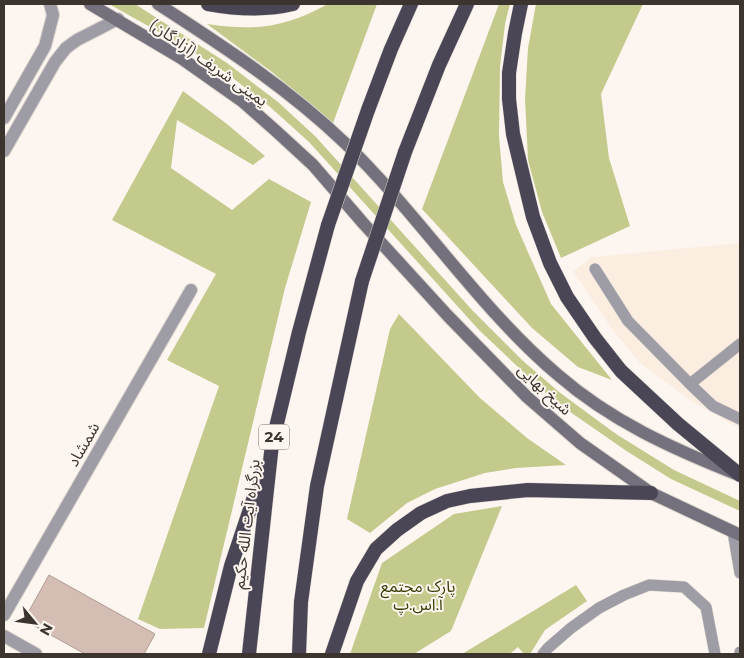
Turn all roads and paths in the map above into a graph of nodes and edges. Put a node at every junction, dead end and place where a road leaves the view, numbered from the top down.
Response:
1 (50, 4) edge
2 (90, 4) edge
3 (158, 4) edge
4 (208, 4) edge
5 (293, 4) edge
6 (411, 4) edge
7 (467, 4) edge
8 (521, 4) edge
9 (118, 19) junction
10 (45, 46) junction
11 (60, 55) junction
12 (4, 118) edge
13 (4, 151) edge
14 (385, 185) joint
15 (363, 223) joint
16 (595, 269) dead end
17 (191, 290) dead end
18 (740, 344) edge
19 (690, 384) junction
20 (740, 419) edge
21 (272, 444) junction
22 (740, 476) edge
23 (651, 493) junction
24 (737, 534) edge
25 (740, 573) edge
26 (4, 615) edge
27 (4, 636) edge
28 (36, 654) edge
29 (209, 654) edge
30 (249, 654) edge
31 (299, 654) edge
32 (332, 654) edge
33 (543, 654) edge
34 (716, 654) edge

1 - 10 street
2 - 9 main road, یمینی شریف (آزادگان)
3 - 14 main road, یمینی شریف (آزادگان)
4 - 5 highway
6 - 21 highway, بزرگراه آیت الله حکیم / 24, bridge
7 - 31 highway, bridge
8 - 22 highway
9 - 11 street
9 - 15 main road, یمینی شریف (آزادگان)
10 - 11 street
10 - 12 street
11 - 13 street
14 - 22 main road, شیخ بهایی
15 - 23 main road, شیخ بهایی
16 - 19 lane
17 - 26 street, شمشاد
18 - 19 lane
19 - 20 lane
21 - 29 highway
21 - 30 highway, بزرگراه آیت الله حکیم / 24
23 - 24 main road, شیخ بهایی
23 - 32 highway
24 - 25 lane
27 - 28 street
33 - 34 lane

